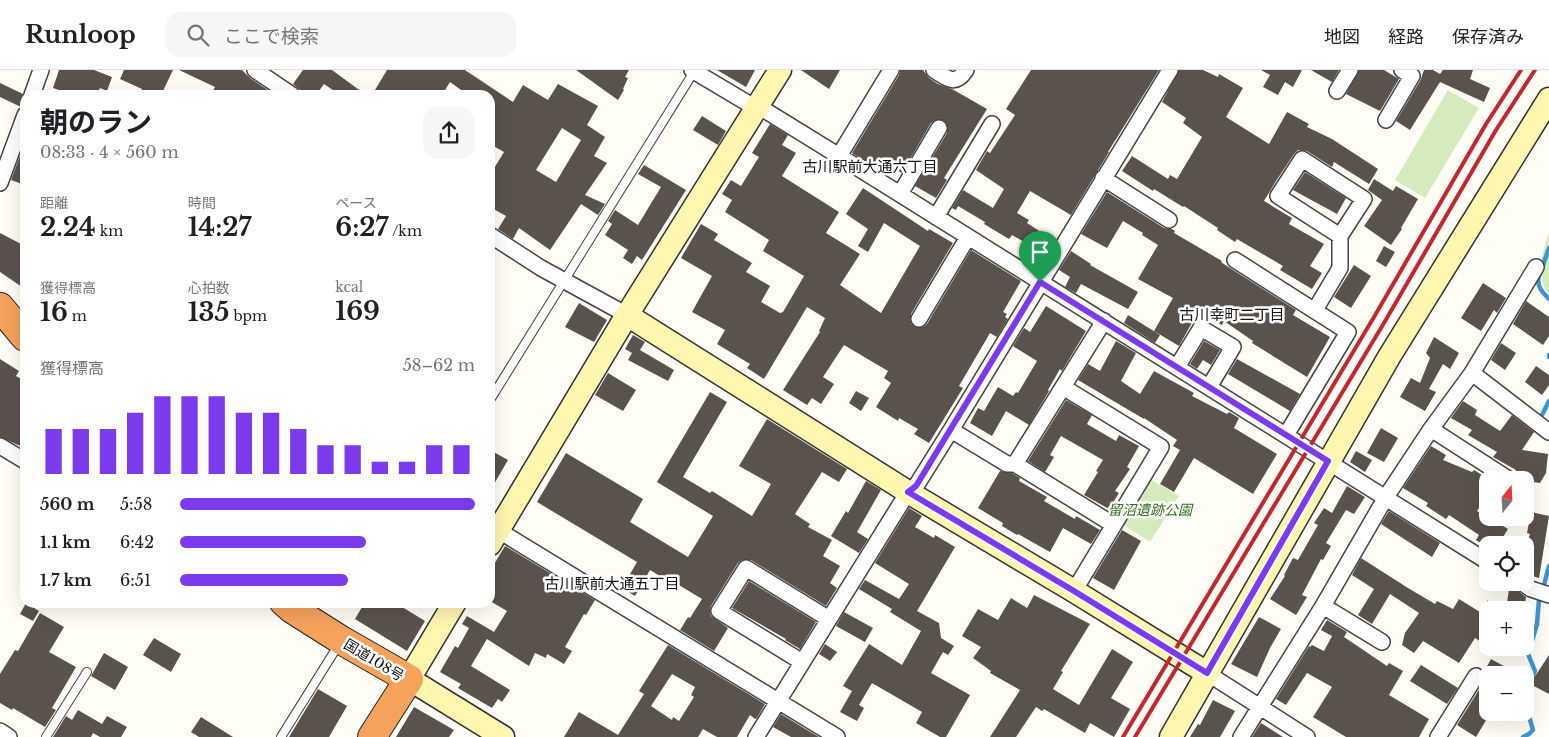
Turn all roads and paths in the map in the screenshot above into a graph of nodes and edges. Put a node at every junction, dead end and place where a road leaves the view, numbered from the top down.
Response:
1 (40, 70) edge
2 (255, 70) edge
3 (694, 70) edge
4 (780, 70) edge
5 (891, 70) edge
6 (934, 70) edge
7 (966, 70) edge
8 (1170, 70) edge
9 (1350, 70) edge
10 (1402, 70) edge
11 (34, 90) edge
12 (285, 90) edge
13 (1338, 91) dead end
14 (1549, 99) edge
15 (758, 106) junction
16 (1386, 120) dead end
17 (992, 124) dead end
18 (939, 128) dead end
19 (18, 155) edge
20 (839, 156) junction
21 (1103, 178) junction
22 (0, 183) edge
23 (900, 194) junction
24 (936, 217) junction
25 (1169, 220) dead end
26 (1340, 236) junction
27 (968, 237) junction
28 (495, 238) edge
29 (1235, 260) dead end
30 (1536, 267) dead end
31 (564, 280) junction
32 (1040, 282) junction
33 (0, 307) edge
34 (1315, 310) junction
35 (627, 316) junction
36 (919, 319) dead end
37 (1104, 321) junction
38 (20, 331) edge
39 (1177, 367) junction
40 (1472, 373) junction
41 (1063, 387) junction
42 (1209, 387) junction
43 (495, 392) edge
44 (1431, 429) junction
45 (951, 430) junction
46 (1549, 432) edge
47 (1286, 435) junction
48 (0, 446) edge
49 (20, 458) edge
50 (1328, 461) junction
51 (1015, 464) junction
52 (1496, 471) edge
53 (908, 492) junction
54 (1386, 497) junction
55 (1114, 525) junction
56 (495, 530) edge
57 (495, 534) edge
58 (1479, 556) edge
59 (1074, 591) junction
60 (1323, 606) junction
61 (291, 608) edge
62 (451, 608) edge
63 (829, 619) junction
64 (342, 640) junction
65 (1382, 642) dead end
66 (802, 662) junction
67 (87, 672) dead end
68 (1207, 673) junction
69 (1476, 676) dead end
70 (409, 679) junction
71 (778, 701) junction
72 (1259, 708) junction
73 (0, 731) edge
74 (9, 737) edge
75 (46, 737) edge
76 (281, 737) edge
77 (372, 737) edge
78 (503, 737) edge
79 (756, 737) edge
80 (837, 737) edge
81 (1171, 737) edge
82 (1241, 737) edge
83 (1307, 737) edge
84 (1438, 737) edge

1 - 11 street
2 - 12 street
3 - 15 street
3 - 31 lane
4 - 15 street
5 - 20 street
6 - 7 street
8 - 21 street
9 - 13 street
10 - 16 street
14 - 50 street
15 - 20 street
15 - 35 street
17 - 24 street
18 - 23 street
19 - 22 street
20 - 23 street
21 - 25 street
21 - 32 street
23 - 24 street
24 - 27 street
26 - 26 street
26 - 34 street
27 - 32 street
27 - 36 street
28 - 31 street
29 - 34 street
30 - 40 street
31 - 35 street
31 - 43 lane
32 - 37 street
32 - 45 street
33 - 38 highway
34 - 47 street
35 - 53 street
35 - 56 street
37 - 39 street
37 - 41 street
39 - 42 street
39 - 42 street
40 - 44 street
40 - 46 street
41 - 51 street
41 - 55 street
42 - 47 street
44 - 52 street
44 - 54 street
45 - 51 street
45 - 53 street
47 - 50 street
48 - 49 street
50 - 54 street
50 - 68 street
51 - 55 street
53 - 59 street
53 - 63 street
54 - 58 street
54 - 60 street
55 - 59 street
57 - 71 street
59 - 68 street
60 - 65 street
60 - 72 street
61 - 64 highway, 国道108号
62 - 70 street
63 - 66 street
63 - 66 street
64 - 70 highway, 国道108号
64 - 76 lane
66 - 71 street
67 - 75 lane
68 - 72 street
68 - 81 street
69 - 84 street
70 - 77 highway, 国道108号
70 - 78 street
71 - 79 street
71 - 80 street
72 - 82 street
72 - 83 street
73 - 74 street

